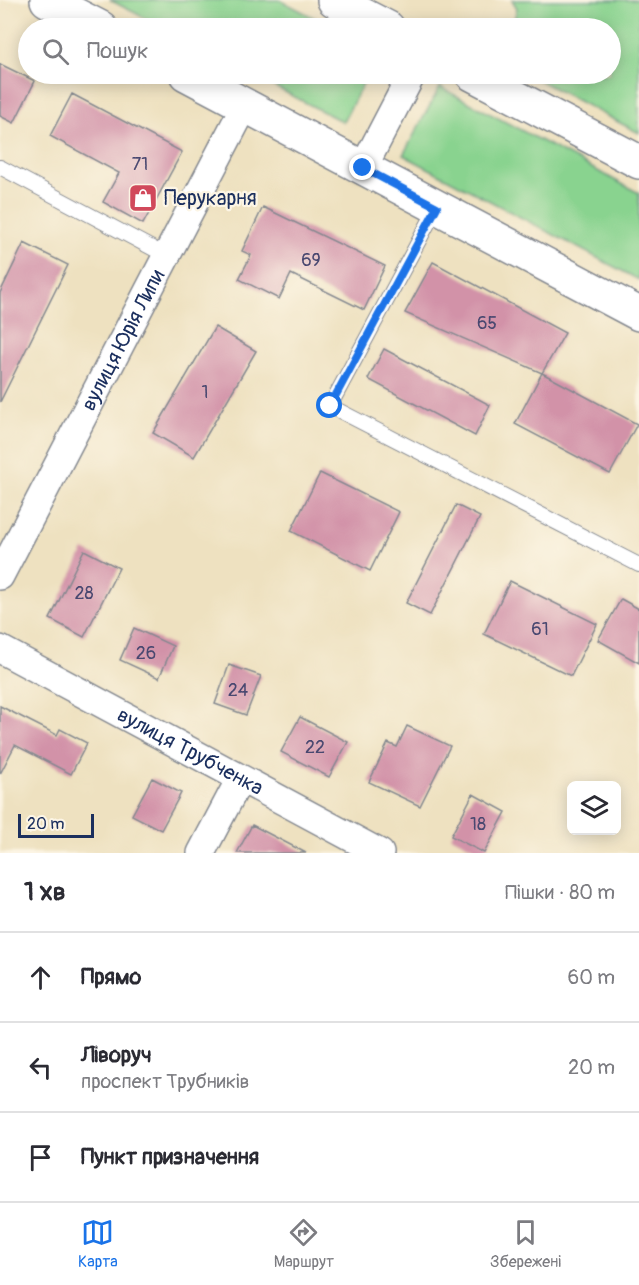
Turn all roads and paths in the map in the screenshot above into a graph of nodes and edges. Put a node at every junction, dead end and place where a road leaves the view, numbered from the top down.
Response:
1 (47, 0) edge
2 (334, 0) edge
3 (82, 18) edge
4 (369, 18) edge
5 (205, 84) edge
6 (407, 84) edge
7 (491, 84) edge
8 (245, 105) junction
9 (639, 162) edge
10 (0, 167) edge
11 (363, 168) junction
12 (437, 207) junction
13 (167, 256) junction
14 (639, 314) edge
15 (639, 565) edge
16 (0, 576) edge
17 (0, 649) edge
18 (240, 779) junction
19 (201, 853) edge
20 (380, 853) edge

1 - 3 main road
2 - 4 main road
5 - 8 main road
6 - 11 street
7 - 9 main road
8 - 11 main road
8 - 13 street, вулиця Юрія Липи
10 - 13 lane
11 - 12 main road
12 - 14 main road
12 - 15 lane
13 - 16 street, вулиця Юрія Липи
17 - 18 street, вулиця Трубченка
18 - 19 street
18 - 20 street, вулиця Трубченка

